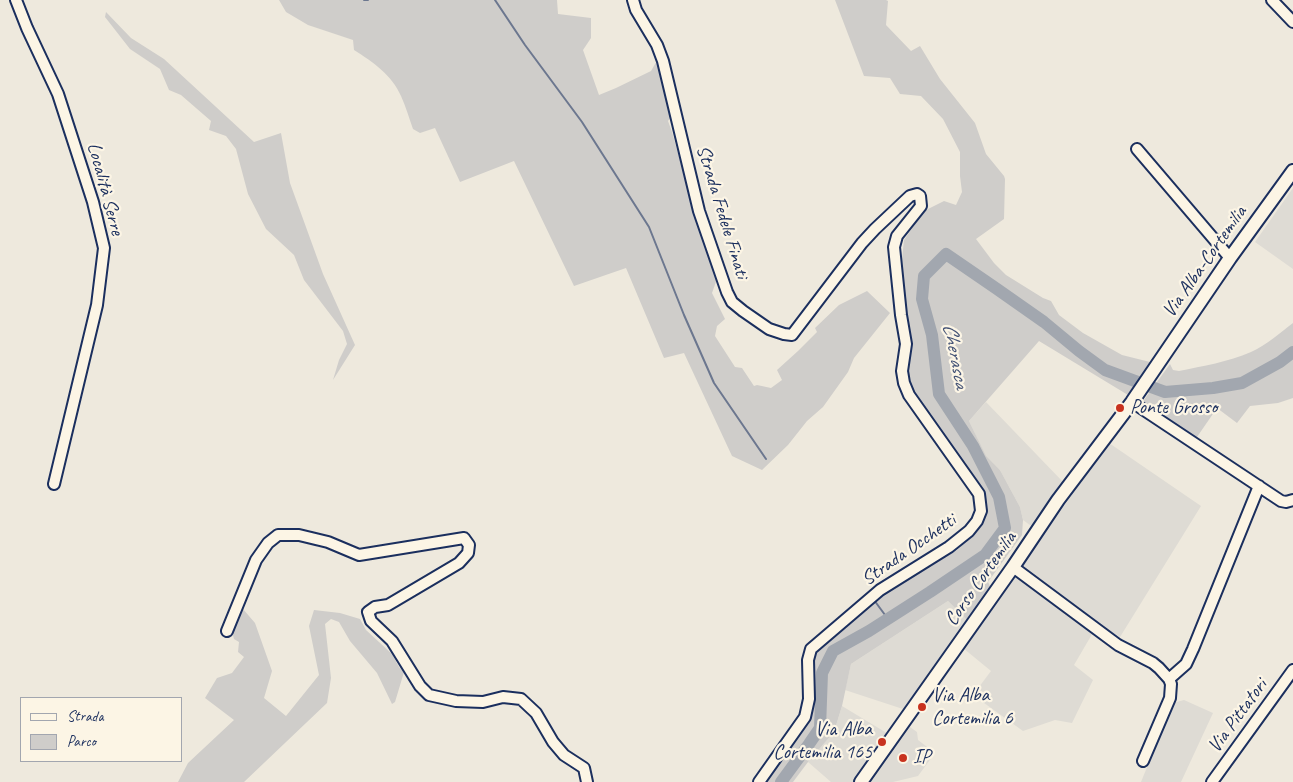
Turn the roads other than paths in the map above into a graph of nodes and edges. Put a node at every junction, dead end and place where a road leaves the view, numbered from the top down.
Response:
1 (16, 0) edge
2 (633, 0) edge
3 (1272, 0) edge
4 (1293, 22) edge
5 (1137, 149) dead end
6 (1293, 171) edge
7 (919, 194) joint
8 (1230, 258) junction
9 (1133, 400) junction
10 (54, 484) dead end
11 (1259, 486) junction
12 (1293, 500) edge
13 (1013, 568) junction
14 (227, 631) dead end
15 (1293, 670) edge
16 (1169, 679) junction
17 (1143, 761) dead end
18 (587, 782) edge
19 (759, 782) edge
20 (861, 782) edge
21 (1212, 782) edge

1 - 10 street, Località Serre
2 - 7 street, Strada Fedele Finati
3 - 4 street
5 - 8 street
6 - 8 main road, Via Alba-Cortemilia
7 - 19 street, Strada Occhetti
8 - 9 main road, Via Alba-Cortemilia
9 - 11 street
9 - 13 main road, Corso Cortemilia
11 - 12 street
11 - 16 street
13 - 16 street
13 - 20 main road, Corso Cortemilia
14 - 18 street
15 - 21 street, Via Pittatori
16 - 17 street

